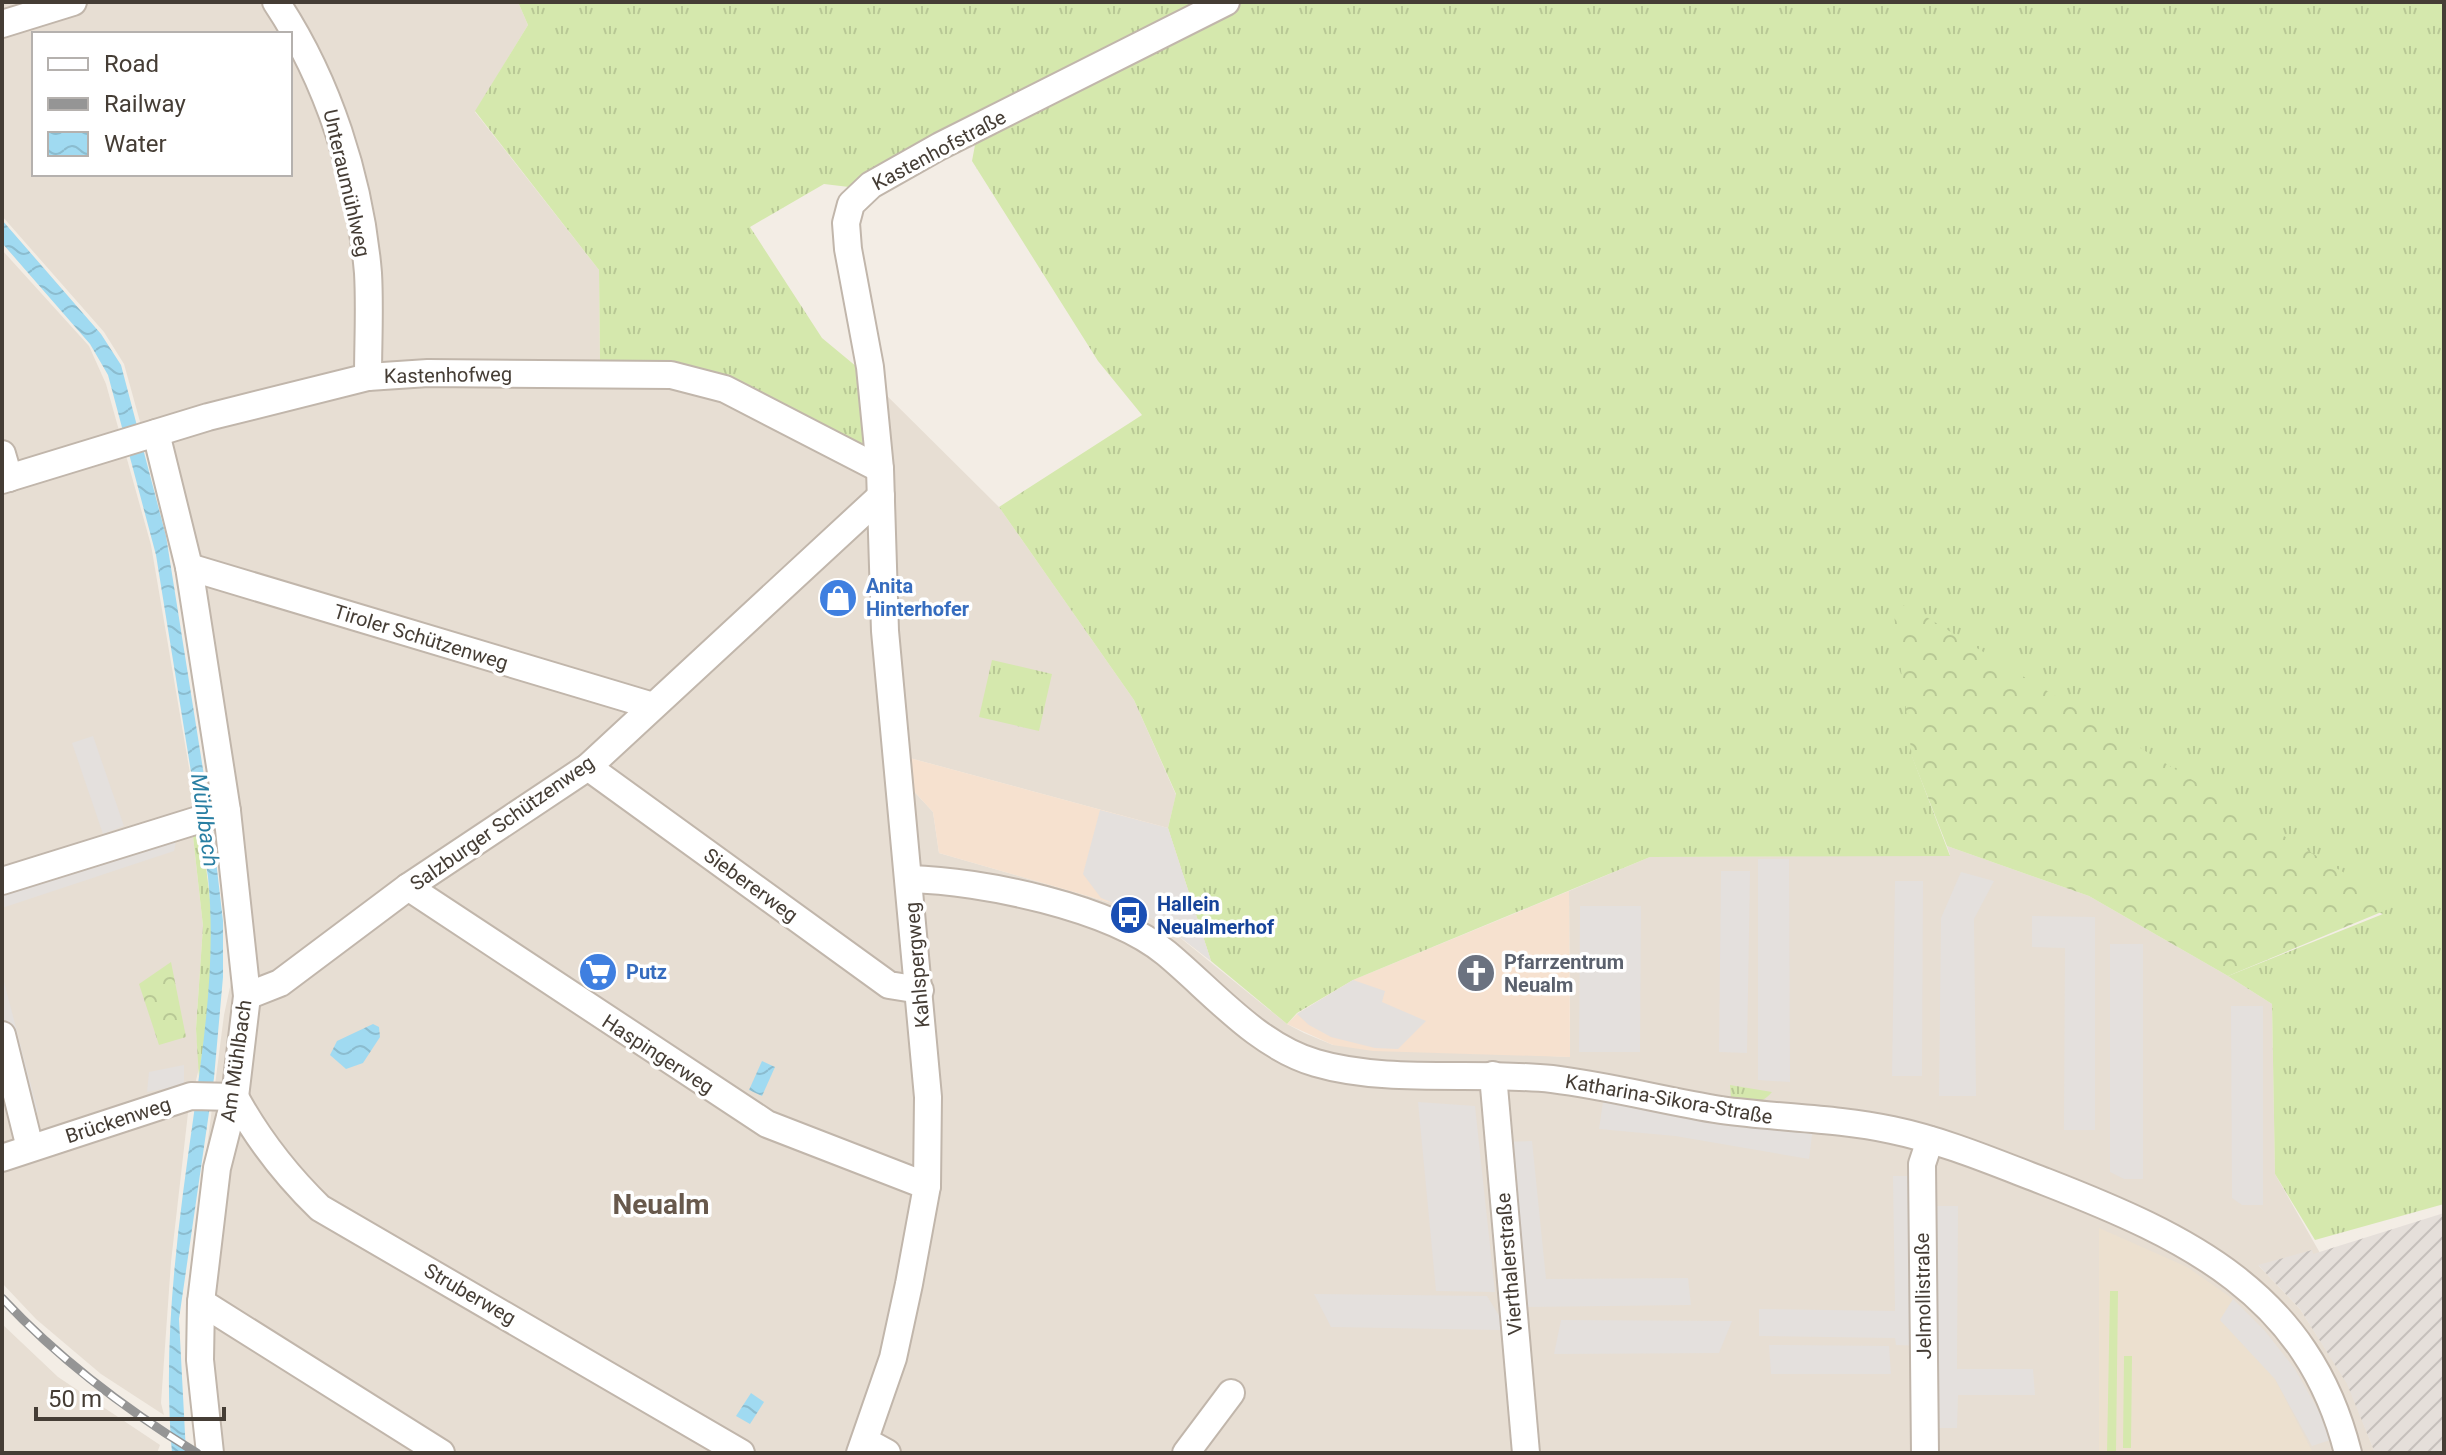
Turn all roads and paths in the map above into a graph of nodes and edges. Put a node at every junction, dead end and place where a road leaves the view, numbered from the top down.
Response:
1 (73, 2) edge
2 (276, 2) edge
3 (1226, 2) edge
4 (2, 24) edge
5 (368, 377) junction
6 (140, 437) junction
7 (880, 469) junction
8 (4, 471) edge
9 (881, 496) junction
10 (189, 567) junction
11 (653, 706) junction
12 (588, 767) junction
13 (211, 814) junction
14 (910, 879) junction
15 (2, 881) edge
16 (408, 887) junction
17 (920, 990) junction
18 (247, 996) junction
19 (2, 1035) edge
20 (1493, 1075) junction
21 (227, 1096) junction
22 (1930, 1140) junction
23 (30, 1148) junction
24 (2, 1158) edge
25 (927, 1186) junction
26 (201, 1302) junction
27 (1231, 1393) dead end
28 (871, 1449) edge
29 (210, 1453) edge
30 (441, 1453) edge
31 (741, 1453) edge
32 (1186, 1453) edge
33 (1526, 1453) edge
34 (1925, 1453) edge
35 (2348, 1453) edge

1 - 4 street
2 - 5 street, Unteraumühlweg
3 - 7 street, Kastenhofstraße
5 - 6 street, Kastenhofweg
5 - 7 street, Kastenhofweg
6 - 8 street, Kastenhofweg
6 - 10 street, Am Mühlbach
7 - 9 street, Kahlspergweg
9 - 11 street, Salzburger Schützenweg
9 - 14 street, Kahlspergweg
10 - 11 street, Tiroler Schützenweg
10 - 13 street, Am Mühlbach
11 - 12 street, Salzburger Schützenweg
12 - 16 street, Salzburger Schützenweg
12 - 17 street, Siebererweg
13 - 15 street
13 - 18 street, Am Mühlbach
14 - 17 street, Kahlspergweg
14 - 20 street, Katharina-Sikora-Straße
16 - 18 street, Salzburger Schützenweg
16 - 25 street, Haspingerweg
17 - 25 street, Kahlspergweg
18 - 21 street, Am Mühlbach
19 - 23 street
20 - 22 street, Katharina-Sikora-Straße
20 - 33 street, Vierthalerstraße
21 - 23 street, Brückenweg
21 - 26 street, Am Mühlbach
21 - 31 street, Struberweg
22 - 34 street, Jelmollistraße
22 - 35 street, Katharina-Sikora-Straße
23 - 24 street, Brückenweg
25 - 28 street, Kahlspergweg
26 - 29 street, Am Mühlbach
26 - 30 street
27 - 32 street

